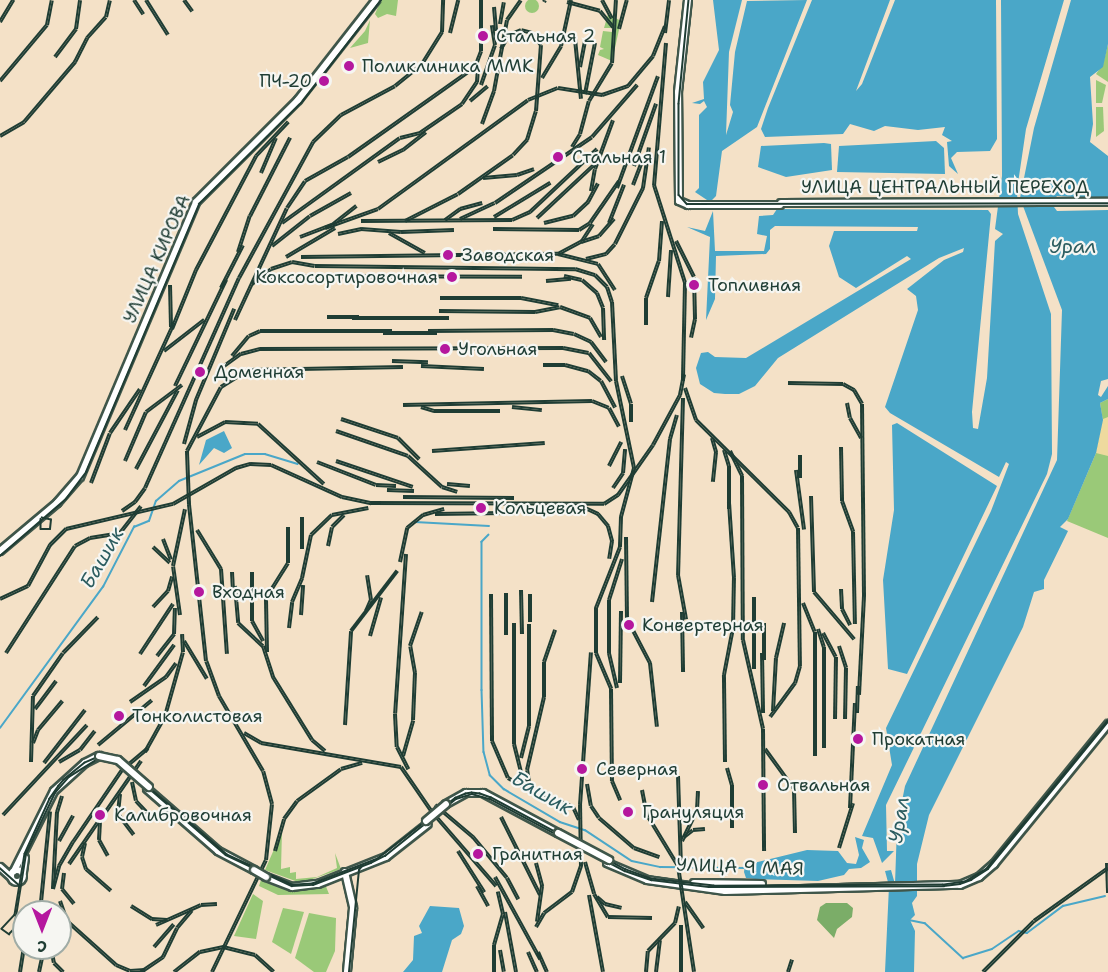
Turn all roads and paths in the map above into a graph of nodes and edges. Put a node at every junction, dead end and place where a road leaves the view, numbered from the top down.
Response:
1 (688, 0) edge
2 (371, 2) edge
3 (1108, 204) edge
4 (0, 551) edge
5 (1108, 722) edge
6 (99, 757) junction
7 (0, 867) edge
8 (23, 872) junction
9 (10, 873) junction
10 (345, 873) junction
11 (347, 972) edge

1 - 3 main road, УЛИЦА ЦЕНТРАЛЬНЫЙ ПЕРЕХОД
2 - 4 main road, УЛИЦА КИРОВА
5 - 10 main road, УЛИЦА 9 МАЯ, bridge
6 - 8 main road
6 - 9 main road
6 - 10 main road, УЛИЦА 9 МАЯ, bridge
7 - 9 main road
8 - 9 main road
8 - 9 main road
10 - 11 main road

